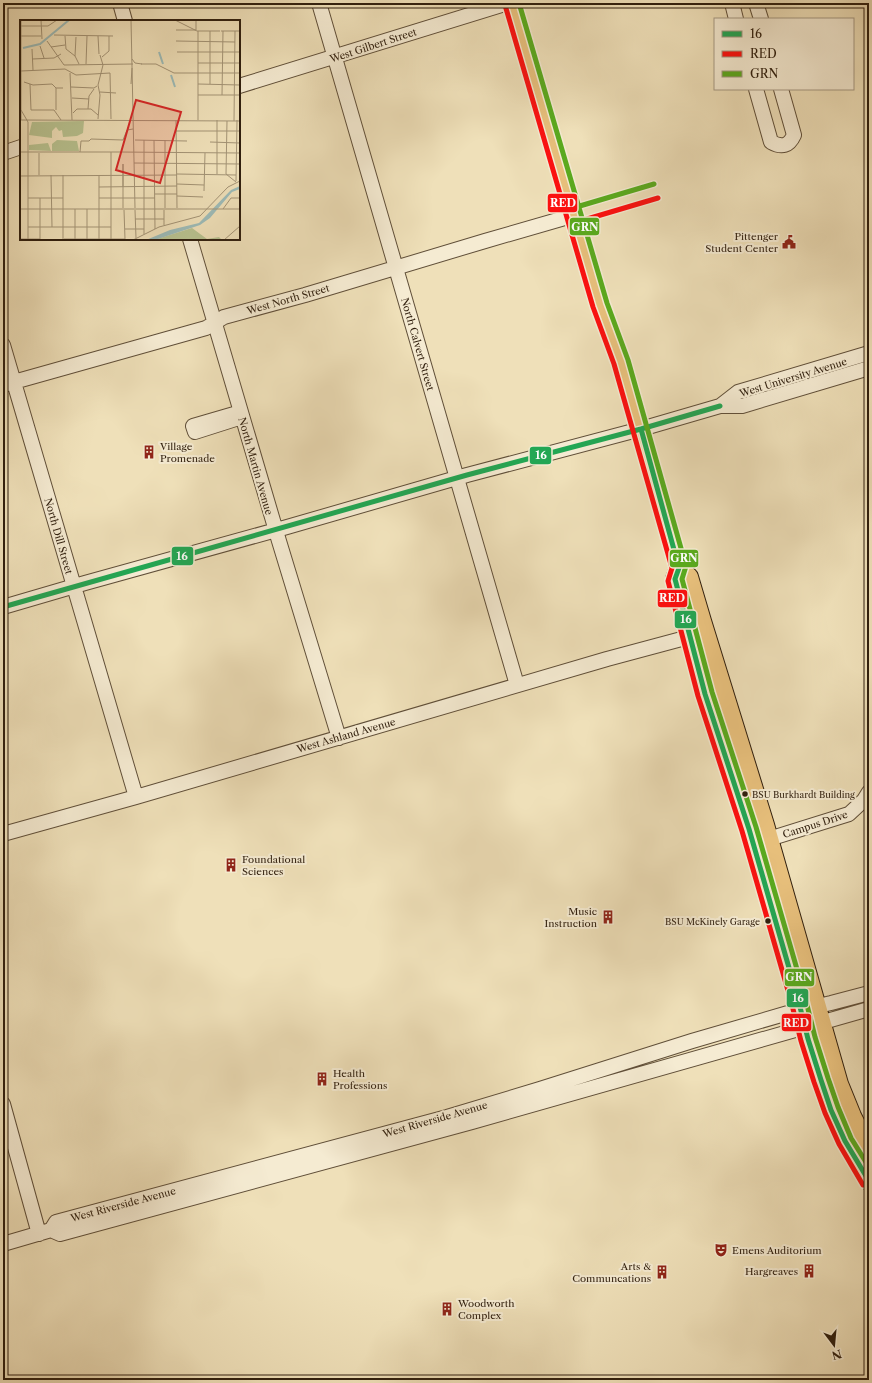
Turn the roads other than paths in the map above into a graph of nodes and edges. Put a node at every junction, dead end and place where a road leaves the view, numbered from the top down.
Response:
1 (120, 3) edge
2 (319, 3) edge
3 (508, 3) edge
4 (512, 3) edge
5 (732, 3) edge
6 (756, 3) edge
7 (736, 18) edge
8 (761, 18) edge
9 (125, 20) edge
10 (334, 57) junction
11 (240, 86) edge
12 (756, 90) edge
13 (781, 90) edge
14 (20, 148) edge
15 (3, 152) edge
16 (575, 215) junction
17 (190, 240) edge
18 (396, 268) junction
19 (214, 324) junction
20 (3, 345) edge
21 (869, 353) edge
22 (869, 368) edge
23 (9, 384) edge
24 (720, 406) junction
25 (641, 429) junction
26 (457, 479) junction
27 (276, 530) junction
28 (679, 568) junction
29 (74, 586) junction
30 (3, 607) edge
31 (689, 637) junction
32 (517, 685) junction
33 (339, 738) junction
34 (869, 792) edge
35 (136, 797) junction
36 (3, 834) edge
37 (761, 841) junction
38 (869, 993) edge
39 (869, 1009) edge
40 (814, 1020) junction
41 (3, 1104) edge
42 (869, 1150) edge
43 (869, 1181) edge
44 (45, 1232) junction
45 (3, 1244) edge

1 - 9 street
2 - 10 street, North Calvert Street
3 - 10 street, West Gilbert Street
4 - 16 main road
5 - 7 street
6 - 8 street
10 - 11 street, West Gilbert Street
10 - 18 street, North Calvert Street
12 - 13 street
14 - 15 street
16 - 18 street, West North Street
16 - 25 main road
17 - 19 street, North Martin Avenue
18 - 19 street, West North Street
18 - 26 street, North Calvert Street
19 - 23 street, West North Street
19 - 27 street, North Martin Avenue
20 - 23 street, North Dill Street
21 - 24 street, West University Avenue
22 - 24 street, West University Avenue
23 - 29 street, North Dill Street
24 - 25 street, West University Avenue
25 - 26 street, West University Avenue
25 - 28 main road
26 - 27 street, West University Avenue
26 - 32 street, North Calvert Street
27 - 29 street, West University Avenue
27 - 33 street, North Martin Avenue
28 - 31 main road
28 - 37 main road
29 - 30 street, West University Avenue
29 - 35 street, North Dill Street
31 - 32 street, West Ashland Avenue
31 - 37 main road
32 - 33 street, West Ashland Avenue
33 - 35 street, West Ashland Avenue
34 - 37 street, Campus Drive
35 - 36 street, West Ashland Avenue
37 - 40 main road
38 - 40 street, West Riverside Avenue
39 - 40 street
40 - 42 main road
40 - 43 main road
40 - 44 street, West Riverside Avenue
41 - 44 street
44 - 45 street, West Riverside Avenue

